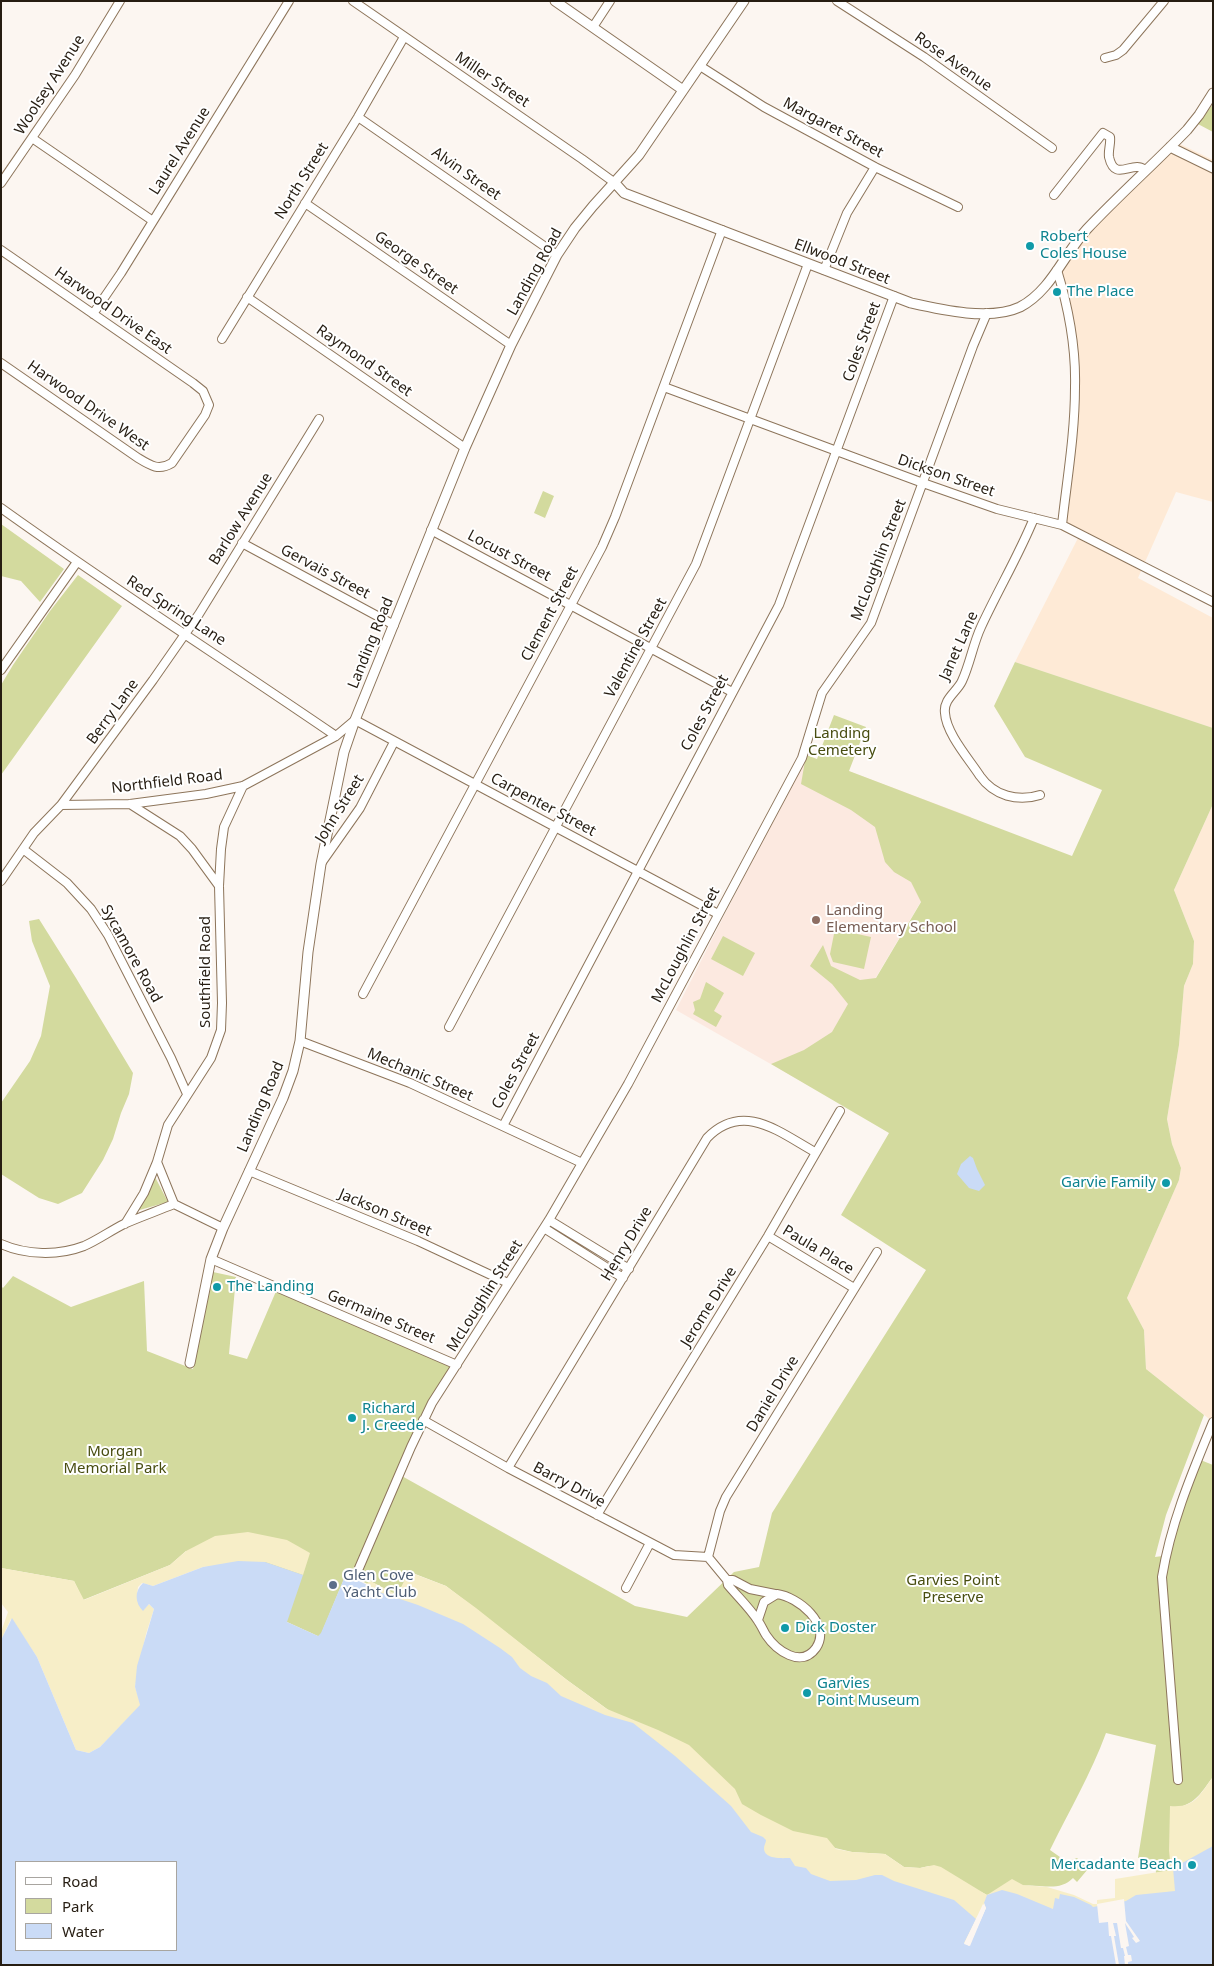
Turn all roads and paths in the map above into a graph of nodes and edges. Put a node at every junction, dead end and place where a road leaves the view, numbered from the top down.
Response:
1 (120, 1) edge
2 (288, 1) edge
3 (353, 1) edge
4 (555, 1) edge
5 (610, 1) edge
6 (744, 1) edge
7 (837, 1) edge
8 (1164, 1) edge
9 (592, 27) junction
10 (404, 37) junction
11 (1105, 58) dead end
12 (700, 66) junction
13 (683, 90) junction
14 (1213, 93) edge
15 (358, 116) junction
16 (32, 138) junction
17 (1170, 147) junction
18 (1052, 148) dead end
19 (875, 167) junction
20 (1213, 168) edge
21 (1146, 170) junction
22 (1, 183) edge
23 (615, 183) junction
24 (1054, 195) dead end
25 (305, 203) junction
26 (958, 206) dead end
27 (153, 221) junction
28 (722, 230) junction
29 (1, 250) edge
30 (558, 255) junction
31 (808, 264) junction
32 (824, 270) junction
33 (1057, 270) junction
34 (894, 296) junction
35 (247, 297) junction
36 (987, 313) junction
37 (93, 314) junction
38 (222, 338) dead end
39 (511, 345) junction
40 (1, 363) edge
41 (664, 387) junction
42 (207, 397) joint
43 (318, 419) dead end
44 (750, 419) junction
45 (465, 448) junction
46 (836, 452) junction
47 (922, 484) junction
48 (1, 508) edge
49 (1034, 518) junction
50 (1062, 525) junction
51 (431, 530) junction
52 (242, 543) junction
53 (77, 562) junction
54 (1213, 602) edge
55 (570, 605) junction
56 (394, 625) junction
57 (185, 633) junction
58 (651, 648) junction
59 (1, 670) edge
60 (732, 692) junction
61 (354, 720) junction
62 (336, 736) junction
63 (394, 742) junction
64 (475, 784) junction
65 (243, 786) junction
66 (1040, 795) dead end
67 (130, 804) junction
68 (61, 805) junction
69 (556, 827) junction
70 (23, 849) junction
71 (321, 864) junction
72 (637, 870) junction
73 (1, 881) edge
74 (220, 886) junction
75 (718, 914) junction
76 (363, 994) dead end
77 (449, 1027) dead end
78 (300, 1041) junction
79 (187, 1094) junction
80 (840, 1111) dead end
81 (503, 1126) junction
82 (816, 1152) junction
83 (157, 1162) junction
84 (582, 1163) junction
85 (249, 1171) junction
86 (174, 1204) junction
87 (548, 1220) junction
88 (125, 1224) junction
89 (223, 1228) junction
90 (544, 1228) junction
91 (768, 1236) junction
92 (1, 1244) edge
93 (876, 1252) dead end
94 (211, 1259) junction
95 (629, 1269) junction
96 (623, 1278) junction
97 (508, 1283) junction
98 (854, 1288) junction
99 (190, 1363) dead end
100 (457, 1365) junction
101 (423, 1420) junction
102 (1213, 1422) edge
103 (508, 1468) junction
104 (597, 1515) junction
105 (650, 1543) junction
106 (708, 1558) junction
107 (359, 1568) dead end
108 (727, 1580) junction
109 (626, 1588) dead end
110 (777, 1594) junction
111 (758, 1620) junction
112 (1178, 1780) dead end

1 - 16 street, Woolsey Avenue
2 - 27 street, Laurel Avenue
3 - 10 street, Miller Street
4 - 9 street
5 - 9 street
6 - 12 street, Landing Road
7 - 18 street, Rose Avenue
8 - 11 street
9 - 13 street
10 - 15 street, North Street
10 - 23 street, Miller Street
12 - 13 street, Landing Road
12 - 19 street, Margaret Street
13 - 23 street, Landing Road
14 - 17 street
15 - 25 street, North Street
15 - 30 street, Alvin Street
16 - 22 street, Woolsey Avenue
16 - 27 street
17 - 20 street
17 - 21 street
19 - 26 street, Margaret Street
19 - 32 street
21 - 24 street
21 - 33 street
23 - 28 street, Ellwood Street
23 - 30 street, Landing Road
25 - 35 street, North Street
25 - 39 street, George Street
27 - 37 street, Laurel Avenue
28 - 31 street, Ellwood Street
28 - 41 street, Clement Street
29 - 37 street, Harwood Drive East
30 - 39 street, Landing Road
31 - 32 street, Ellwood Street
31 - 44 street, Valentine Street
32 - 34 street, Ellwood Street
33 - 36 street, Ellwood Street
33 - 50 street
34 - 36 street, Ellwood Street
34 - 46 street, Coles Street
35 - 38 street, North Street
35 - 45 street, Raymond Street
36 - 47 street, McLoughlin Street
37 - 42 street, Harwood Drive East
39 - 45 street, Landing Road
40 - 42 street, Harwood Drive West
41 - 44 street, Dickson Street
41 - 55 street, Clement Street
43 - 52 street, Barlow Avenue
44 - 46 street, Dickson Street
44 - 58 street, Valentine Street
45 - 51 street, Landing Road
46 - 47 street, Dickson Street
46 - 60 street, Coles Street
47 - 49 street, Dickson Street
47 - 75 street, McLoughlin Street
48 - 53 street, Red Spring Lane
49 - 50 street, Dickson Street
49 - 66 street, Janet Lane
50 - 54 street, Dickson Street
51 - 55 street, Locust Street
51 - 56 street, Landing Road
52 - 56 street, Gervais Street
52 - 57 street, Barlow Avenue
53 - 57 street, Red Spring Lane
53 - 59 street
55 - 58 street, Locust Street
55 - 64 street, Clement Street
56 - 61 street, Landing Road
57 - 62 street, Red Spring Lane
57 - 68 street, Berry Lane
58 - 60 street, Locust Street
58 - 69 street, Valentine Street
60 - 72 street, Coles Street
61 - 62 street, Northfield Road
61 - 63 street, Carpenter Street
61 - 71 street, Landing Road
62 - 65 street, Northfield Road
63 - 64 street, Carpenter Street
63 - 71 street, John Street
64 - 69 street, Carpenter Street
64 - 76 street, Clement Street
65 - 67 street, Northfield Road
65 - 74 street, Southfield Road
67 - 68 street, Northfield Road
67 - 74 street
68 - 70 street
69 - 72 street, Carpenter Street
69 - 77 street, Valentine Street
70 - 73 street
70 - 79 street, Sycamore Road
71 - 78 street, Landing Road
72 - 75 street, Carpenter Street
72 - 81 street, Coles Street
74 - 79 street, Southfield Road
75 - 84 street, McLoughlin Street
78 - 81 street, Mechanic Street
78 - 85 street, Landing Road
79 - 83 street, Southfield Road
80 - 82 street, Jerome Drive
81 - 84 street, Mechanic Street
82 - 91 street, Jerome Drive
82 - 95 street, Henry Drive
83 - 86 street
83 - 88 street, Southfield Road
84 - 87 street, McLoughlin Street
85 - 89 street, Landing Road
85 - 97 street, Jackson Street
86 - 88 street
86 - 89 street
87 - 90 street, McLoughlin Street
87 - 95 street
88 - 92 street
89 - 94 street, Landing Road
90 - 96 street
90 - 97 street, McLoughlin Street
91 - 98 street, Paula Place
91 - 104 street, Jerome Drive
93 - 98 street, Daniel Drive
94 - 99 street, Landing Road
94 - 100 street, Germaine Street
95 - 96 street, Henry Drive
96 - 103 street, Henry Drive
97 - 100 street, McLoughlin Street
98 - 106 street, Daniel Drive
100 - 101 street, McLoughlin Street
101 - 103 street, Barry Drive
101 - 107 street, McLoughlin Street
102 - 112 street
103 - 104 street, Barry Drive
104 - 105 street, Barry Drive
105 - 106 street, Barry Drive
105 - 109 street
106 - 108 street
108 - 110 street
108 - 111 street
110 - 111 street
110 - 111 street

